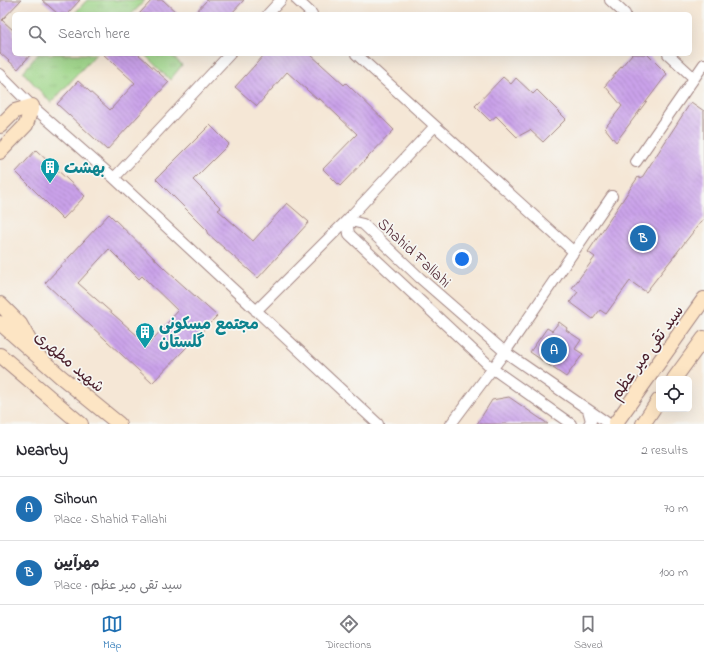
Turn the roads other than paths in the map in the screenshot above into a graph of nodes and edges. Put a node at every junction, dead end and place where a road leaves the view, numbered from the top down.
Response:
1 (281, 0) edge
2 (297, 0) edge
3 (610, 0) edge
4 (270, 12) edge
5 (310, 12) edge
6 (623, 12) edge
7 (228, 56) edge
8 (358, 56) edge
9 (670, 56) edge
10 (704, 64) edge
11 (0, 74) edge
12 (694, 78) junction
13 (32, 106) junction
14 (0, 126) edge
15 (435, 126) junction
16 (0, 152) edge
17 (636, 162) dead end
18 (114, 178) junction
19 (612, 196) dead end
20 (347, 220) junction
21 (574, 252) junction
22 (704, 299) edge
23 (0, 304) edge
24 (256, 311) junction
25 (0, 323) edge
26 (704, 338) edge
27 (505, 352) junction
28 (0, 355) edge
29 (38, 356) junction
30 (493, 369) junction
31 (676, 376) edge
32 (656, 404) edge
33 (588, 410) junction
34 (81, 424) edge
35 (119, 424) edge
36 (378, 424) edge
37 (451, 424) edge
38 (571, 424) edge
39 (589, 424) edge
40 (609, 424) edge
41 (615, 424) edge
42 (643, 424) edge

1 - 4 street
2 - 5 street
3 - 6 street
7 - 18 street
8 - 15 street
9 - 12 street
10 - 12 street
11 - 13 street
12 - 17 street
13 - 14 main road
13 - 16 main road
13 - 18 street
15 - 20 street
15 - 21 street
18 - 24 street
19 - 21 street
20 - 24 street
20 - 27 street, Shahid Fallahi
20 - 30 street, Shahid Fallahi
21 - 27 street
22 - 41 main road, سید تقی میر عظم
23 - 29 main road
24 - 36 street
25 - 29 main road, شهید مطهری
26 - 31 main road
27 - 30 street
27 - 33 street, Shahid Fallahi
28 - 34 main road
29 - 35 main road, شهید مطهری
30 - 37 street
30 - 38 street, Shahid Fallahi
32 - 42 main road
33 - 39 street
33 - 40 street, Shahid Fallahi

